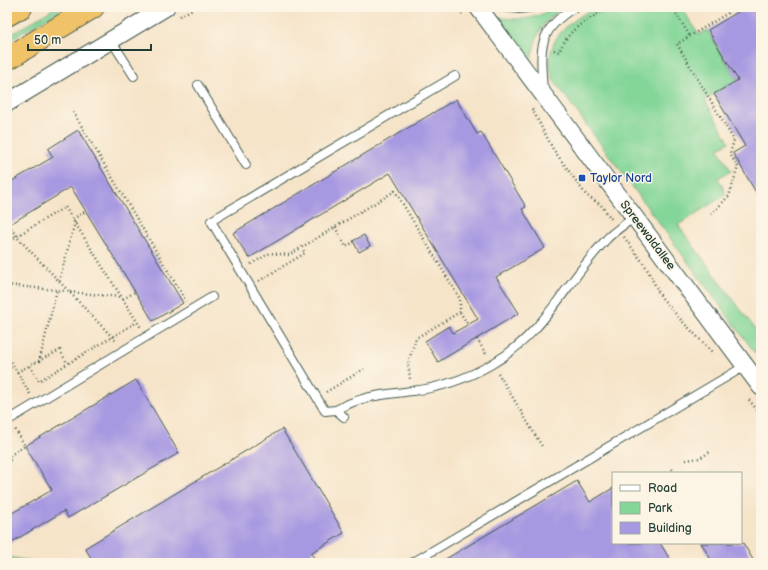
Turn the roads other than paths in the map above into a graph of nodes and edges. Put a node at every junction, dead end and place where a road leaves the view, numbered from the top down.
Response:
1 (21, 7) edge
2 (93, 7) edge
3 (166, 7) edge
4 (478, 7) edge
5 (504, 7) edge
6 (534, 7) edge
7 (576, 7) edge
8 (7, 15) edge
9 (111, 40) junction
10 (7, 59) edge
11 (134, 76) dead end
12 (455, 76) dead end
13 (198, 85) dead end
14 (544, 95) junction
15 (7, 103) edge
16 (246, 165) dead end
17 (635, 217) junction
18 (212, 297) dead end
19 (745, 366) junction
20 (761, 387) edge
21 (336, 410) junction
22 (344, 417) dead end
23 (9, 420) edge
24 (412, 563) edge

1 - 8 highway
2 - 10 highway
3 - 9 street
4 - 14 street, Spreewaldallee
5 - 6 lane
7 - 14 lane
9 - 11 lane
9 - 15 street
12 - 21 lane
13 - 16 lane
14 - 17 street, Spreewaldallee
17 - 19 street, Spreewaldallee
17 - 21 lane
18 - 23 lane
19 - 20 street, Spreewaldallee
19 - 24 lane
21 - 22 lane

